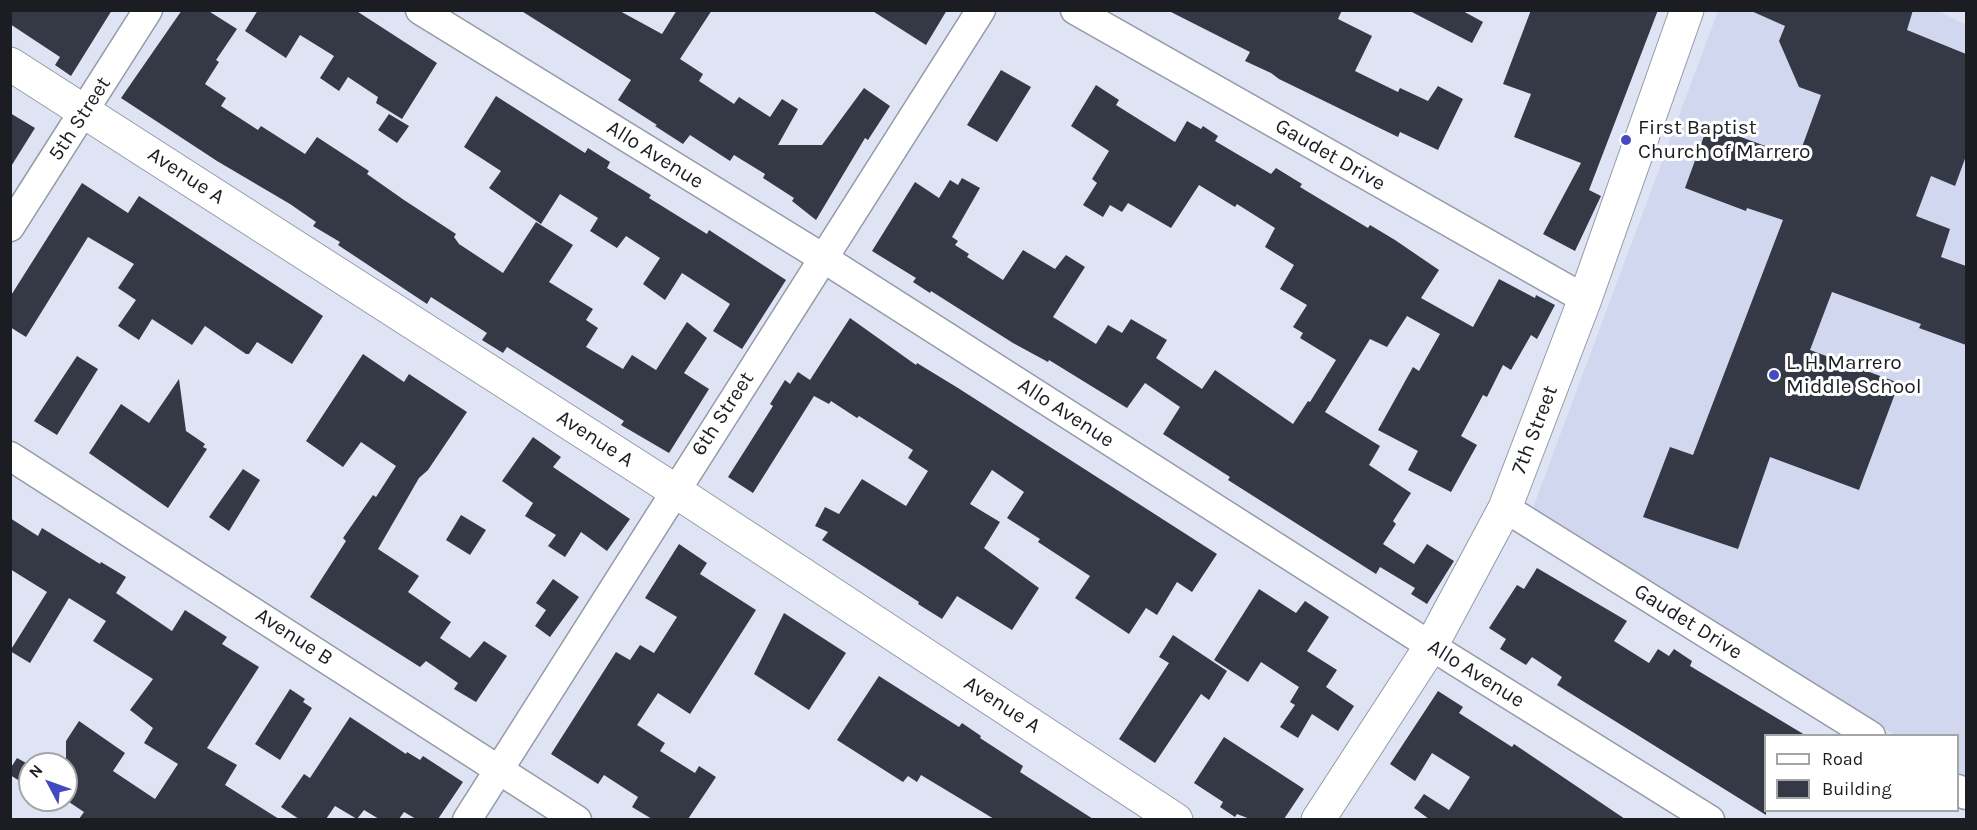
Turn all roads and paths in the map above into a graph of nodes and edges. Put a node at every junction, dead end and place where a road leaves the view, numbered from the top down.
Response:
1 (148, 10) edge
2 (420, 10) edge
3 (981, 10) edge
4 (1075, 10) edge
5 (1687, 10) edge
6 (10, 64) edge
7 (85, 112) junction
8 (10, 227) edge
9 (823, 258) junction
10 (1585, 299) junction
11 (10, 456) edge
12 (674, 490) junction
13 (1505, 508) junction
14 (1431, 646) junction
15 (1869, 734) edge
16 (499, 769) junction
17 (467, 819) edge
18 (577, 819) edge
19 (1176, 819) edge
20 (1318, 819) edge
21 (1710, 819) edge

1 - 7 street, 5th Street
2 - 9 street, Allo Avenue
3 - 9 street, 6th Street
4 - 10 street, Gaudet Drive
5 - 10 street, 7th Street
6 - 7 street, Avenue A
7 - 8 street, 5th Street
7 - 12 street, Avenue A
9 - 12 street, 6th Street
9 - 14 street, Allo Avenue
10 - 13 street, 7th Street
11 - 16 street, Avenue B
12 - 16 street, 6th Street
12 - 19 street, Avenue A
13 - 14 street, 7th Street
13 - 15 street, Gaudet Drive
14 - 20 street, 7th Street
14 - 21 street, Allo Avenue
16 - 17 street, 6th Street
16 - 18 street, Avenue B

